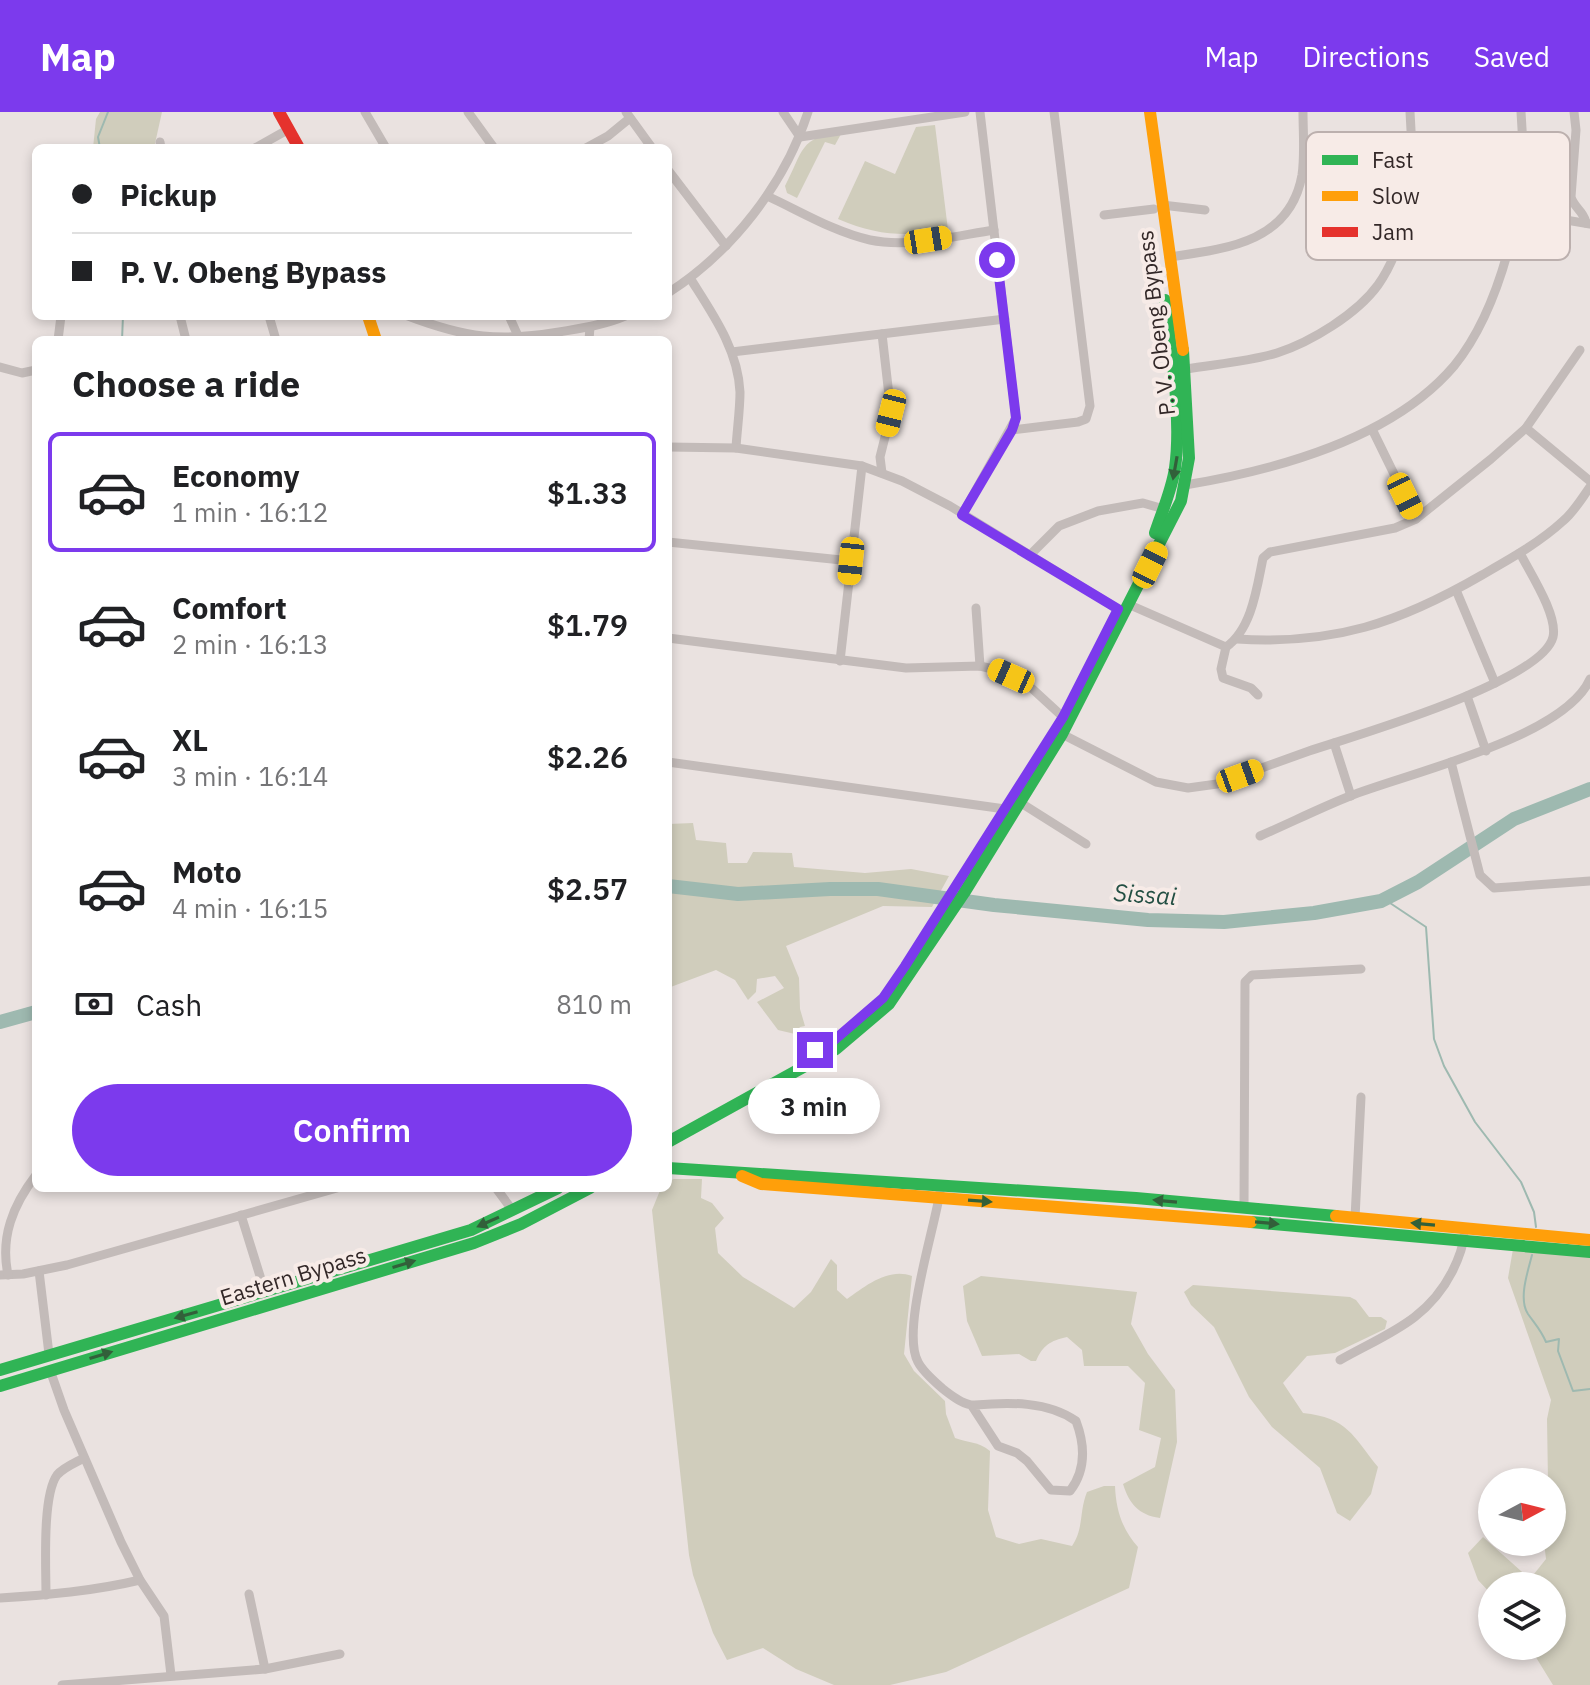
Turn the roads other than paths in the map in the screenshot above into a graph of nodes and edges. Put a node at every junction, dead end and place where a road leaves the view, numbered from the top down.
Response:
1 (279, 112) edge
2 (365, 112) edge
3 (468, 112) edge
4 (783, 112) edge
5 (808, 112) edge
6 (965, 112) edge
7 (980, 112) edge
8 (1054, 112) edge
9 (1141, 112) edge
10 (1150, 112) edge
11 (1303, 112) edge
12 (1410, 112) edge
13 (1521, 112) edge
14 (1574, 112) edge
15 (628, 115) edge
16 (289, 129) junction
17 (1411, 132) edge
18 (1522, 132) edge
19 (800, 137) junction
20 (262, 144) edge
21 (297, 144) edge
22 (384, 144) edge
23 (491, 144) edge
24 (593, 144) edge
25 (649, 144) edge
26 (672, 175) edge
27 (767, 196) junction
28 (1158, 207) junction
29 (1205, 210) dead end
30 (1104, 215) dead end
31 (1588, 223) edge
32 (994, 230) junction
33 (726, 246) junction
34 (1169, 257) junction
35 (1390, 260) edge
36 (1505, 260) edge
37 (690, 278) junction
38 (672, 290) edge
39 (1005, 319) junction
40 (420, 320) edge
41 (612, 320) edge
42 (590, 327) junction
43 (882, 334) junction
44 (473, 336) edge
45 (532, 336) edge
46 (589, 336) edge
47 (1580, 350) dead end
48 (732, 352) junction
49 (0, 367) edge
50 (1186, 369) junction
51 (32, 371) edge
52 (1526, 428) junction
53 (1372, 429) junction
54 (1012, 430) junction
55 (672, 447) edge
56 (736, 448) junction
57 (862, 466) junction
58 (882, 473) junction
59 (1590, 481) edge
60 (1185, 485) junction
61 (1590, 487) edge
62 (1164, 509) junction
63 (962, 515) junction
64 (1416, 519) junction
65 (672, 542) edge
66 (1520, 553) junction
67 (1029, 556) junction
68 (851, 561) junction
69 (1456, 590) junction
70 (1124, 607) junction
71 (976, 608) dead end
72 (672, 639) edge
73 (1237, 639) junction
74 (1226, 647) junction
75 (840, 661) junction
76 (980, 666) junction
77 (1590, 679) edge
78 (1495, 683) junction
79 (1258, 695) dead end
80 (1467, 696) junction
81 (1063, 717) junction
82 (1059, 732) junction
83 (1334, 743) junction
84 (1486, 751) junction
85 (1451, 762) junction
86 (672, 763) edge
87 (1351, 796) junction
88 (1021, 803) junction
89 (1005, 809) junction
90 (1260, 836) dead end
91 (1086, 844) dead end
92 (1590, 881) edge
93 (958, 892) junction
94 (950, 904) junction
95 (1361, 969) dead end
96 (1361, 1097) dead end
97 (672, 1128) edge
98 (672, 1140) edge
99 (672, 1168) edge
100 (32, 1181) edge
101 (323, 1192) edge
102 (499, 1192) edge
103 (550, 1192) edge
104 (582, 1192) edge
105 (940, 1192) junction
106 (1244, 1208) junction
107 (513, 1211) junction
108 (241, 1215) junction
109 (1355, 1218) junction
110 (1464, 1235) junction
111 (1590, 1240) edge
112 (1549, 1242) junction
113 (1590, 1252) edge
114 (39, 1271) junction
115 (4, 1275) edge
116 (265, 1292) junction
117 (49, 1354) junction
118 (1340, 1360) dead end
119 (0, 1370) edge
120 (50, 1370) junction
121 (0, 1386) edge
122 (972, 1406) junction
123 (84, 1458) junction
124 (140, 1580) junction
125 (249, 1594) dead end
126 (46, 1595) junction
127 (0, 1598) edge
128 (340, 1654) dead end
129 (265, 1669) junction
130 (171, 1675) junction
131 (62, 1685) edge

1 - 16 main road
2 - 22 street
3 - 23 street
4 - 19 street
5 - 19 street
6 - 19 street
7 - 32 street
8 - 54 street
9 - 28 main road, P. V. Obeng Bypass
10 - 28 main road, P. V. Obeng Bypass
11 - 34 street
12 - 17 street
13 - 18 street
14 - 31 street
15 - 24 street
15 - 25 street
16 - 20 street
16 - 21 main road
19 - 27 street
26 - 33 street
27 - 32 street
27 - 33 street
28 - 29 street
28 - 30 street
28 - 34 main road, P. V. Obeng Bypass
28 -> 62 main road, P. V. Obeng Bypass
32 - 39 street
33 - 37 street
34 - 50 main road, P. V. Obeng Bypass
35 - 50 street
36 - 53 street
37 - 38 street
37 - 48 street
39 - 43 street
39 - 54 street
40 - 44 street
41 - 42 street
42 - 45 street
42 - 46 street
43 - 48 street
43 - 58 street
47 - 52 street
48 - 56 street
49 - 51 street
50 - 60 main road, P. V. Obeng Bypass
52 - 59 street
52 - 64 street
53 - 60 street
53 - 64 street
54 - 63 street
55 - 56 street
56 - 57 street
57 - 58 street
57 - 68 street
58 - 63 street
60 - 70 main road, P. V. Obeng Bypass
61 - 66 street
62 - 67 street
62 - 70 main road, P. V. Obeng Bypass
63 - 67 street
64 - 73 street
65 - 68 street
66 - 69 street
66 - 78 street
67 - 70 street
68 - 75 street
69 - 73 street
69 - 78 street
70 - 74 street
70 - 81 main road, P. V. Obeng Bypass
70 - 82 main road, P. V. Obeng Bypass
71 - 76 street
72 - 75 street
73 - 74 street
74 - 79 street
75 - 76 street
76 - 81 street
77 - 84 street
78 - 80 street
80 - 83 street
80 - 84 street
81 - 82 main road, P. V. Obeng Bypass
82 - 83 street
82 - 88 main road, P. V. Obeng Bypass
82 - 89 main road, P. V. Obeng Bypass
83 - 87 street
84 - 85 street
85 - 87 street
85 - 92 street
86 - 89 street
87 - 90 street
88 - 91 street
88 - 93 main road, P. V. Obeng Bypass
89 - 93 main road, P. V. Obeng Bypass
93 - 94 main road, P. V. Obeng Bypass
94 - 97 main road, P. V. Obeng Bypass
94 - 98 main road, P. V. Obeng Bypass
95 - 106 street
96 - 109 street
99 - 105 main road
100 - 115 street
101 - 108 street
102 - 107 street
103 - 107 main road, Eastern Bypass
120 -> 104 main road, Eastern Bypass
106 -> 105 main road
105 -> 110 main road
105 - 122 street
106 - 109 main road
107 -> 116 main road, Eastern Bypass
108 - 114 street
108 - 116 street
110 -> 109 main road
110 - 112 main road
110 - 118 street
111 - 112 main road
112 - 113 main road
114 - 115 street
114 - 117 street
116 -> 117 main road, Eastern Bypass
117 - 119 main road, Eastern Bypass
120 - 121 main road, Eastern Bypass
120 - 123 street
122 - 122 street
123 - 124 street
123 - 126 street
124 - 126 street
124 - 130 street
125 - 129 street
126 - 127 street
128 - 129 street
129 - 130 street
130 - 131 street

